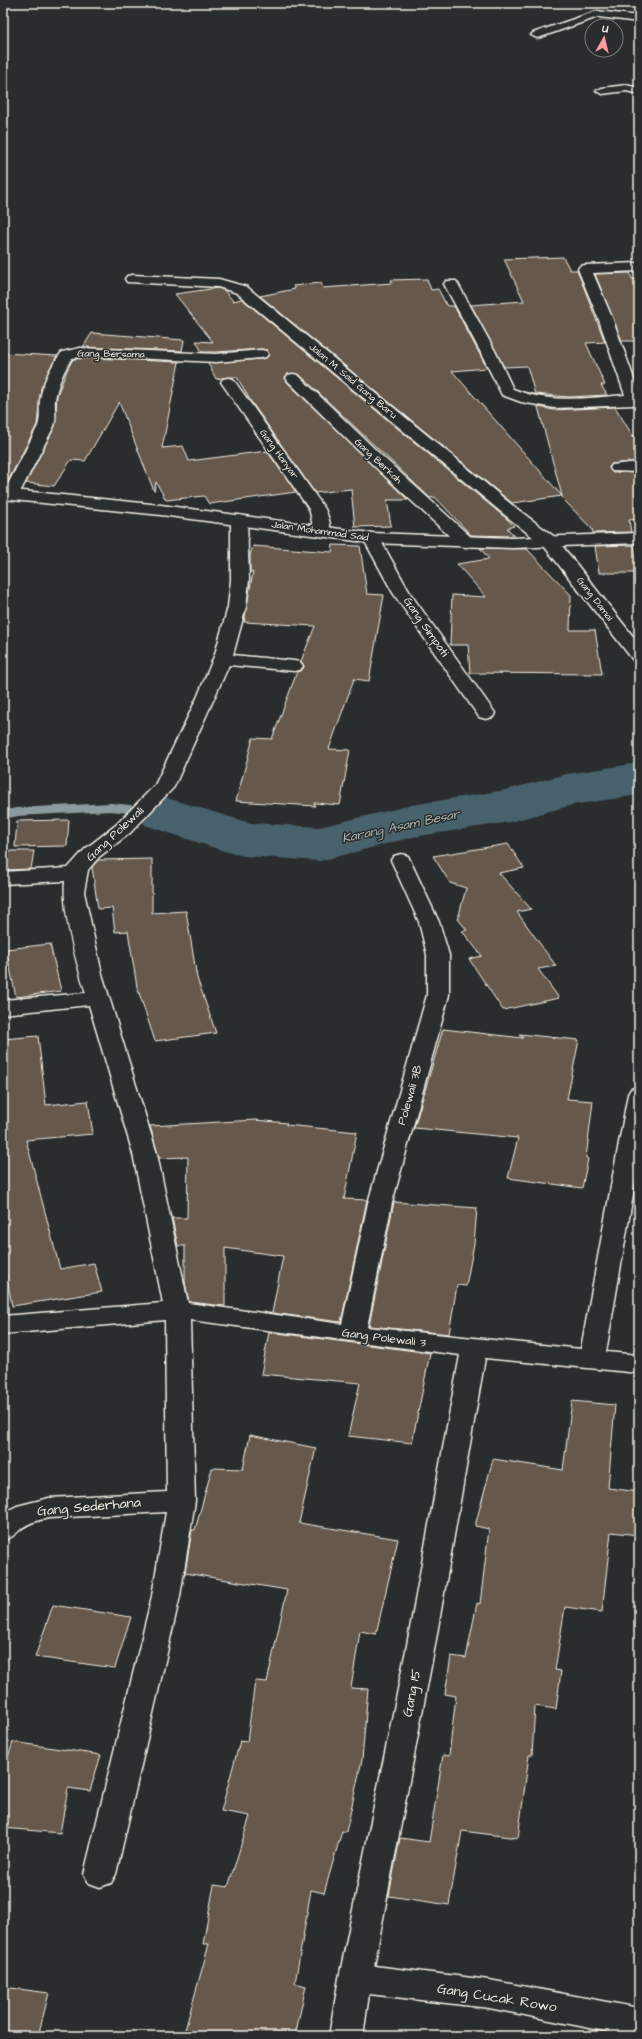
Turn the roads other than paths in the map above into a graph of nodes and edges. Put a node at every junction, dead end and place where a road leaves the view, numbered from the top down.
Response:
1 (639, 19) edge
2 (538, 35) dead end
3 (602, 90) dead end
4 (639, 91) edge
5 (639, 267) edge
6 (132, 279) dead end
7 (451, 284) dead end
8 (261, 354) dead end
9 (293, 378) dead end
10 (228, 382) dead end
11 (636, 400) edge
12 (639, 467) edge
13 (618, 468) dead end
14 (7, 494) edge
15 (239, 520) junction
16 (322, 531) junction
17 (371, 538) junction
18 (639, 538) edge
19 (466, 542) junction
20 (550, 542) junction
21 (639, 656) edge
22 (223, 659) junction
23 (294, 666) dead end
24 (486, 713) dead end
25 (400, 860) dead end
26 (76, 874) junction
27 (3, 878) edge
28 (97, 998) junction
29 (3, 1007) edge
30 (639, 1094) edge
31 (177, 1310) junction
32 (3, 1325) edge
33 (353, 1334) junction
34 (474, 1348) junction
35 (592, 1359) junction
36 (639, 1364) edge
37 (181, 1501) junction
38 (3, 1530) edge
39 (100, 1874) dead end
40 (355, 1978) junction
41 (639, 2023) edge
42 (346, 2036) edge

1 - 2 street
3 - 4 street
5 - 11 street
6 - 20 street, Jalan M. Said Gang Baru
7 - 11 street
8 - 14 street, Gang Bersama
9 - 19 street, Gang Berkah
10 - 16 street, Gang Hanyar
12 - 13 street
14 - 15 street, Jalan Mohammad Said
15 - 16 street, Jalan Mohammad Said
15 - 22 street, Gang Polewali
16 - 17 street, Jalan Mohammad Said
17 - 19 street, Jalan Mohammad Said
17 - 24 street, Gang Simpati
18 - 20 street, Jalan Mohammad Said
19 - 20 street, Jalan Mohammad Said
20 - 21 street, Gang Damai
22 - 23 street
22 - 26 street, Gang Polewali
25 - 33 street, Polewali 3B
26 - 27 street
26 - 28 street
28 - 29 street
28 - 31 street
30 - 35 street
31 - 32 street, Gang Polewali 3
31 - 33 street, Gang Polewali 3
31 - 37 street
33 - 34 street, Gang Polewali 3
34 - 35 street, Gang Polewali 3
34 - 40 street, Gang 15
35 - 36 street, Gang Polewali 3
37 - 38 street, Gang Sederhana
37 - 39 street
40 - 41 street, Gang Cucak Rowo
40 - 42 street, Gang 15

